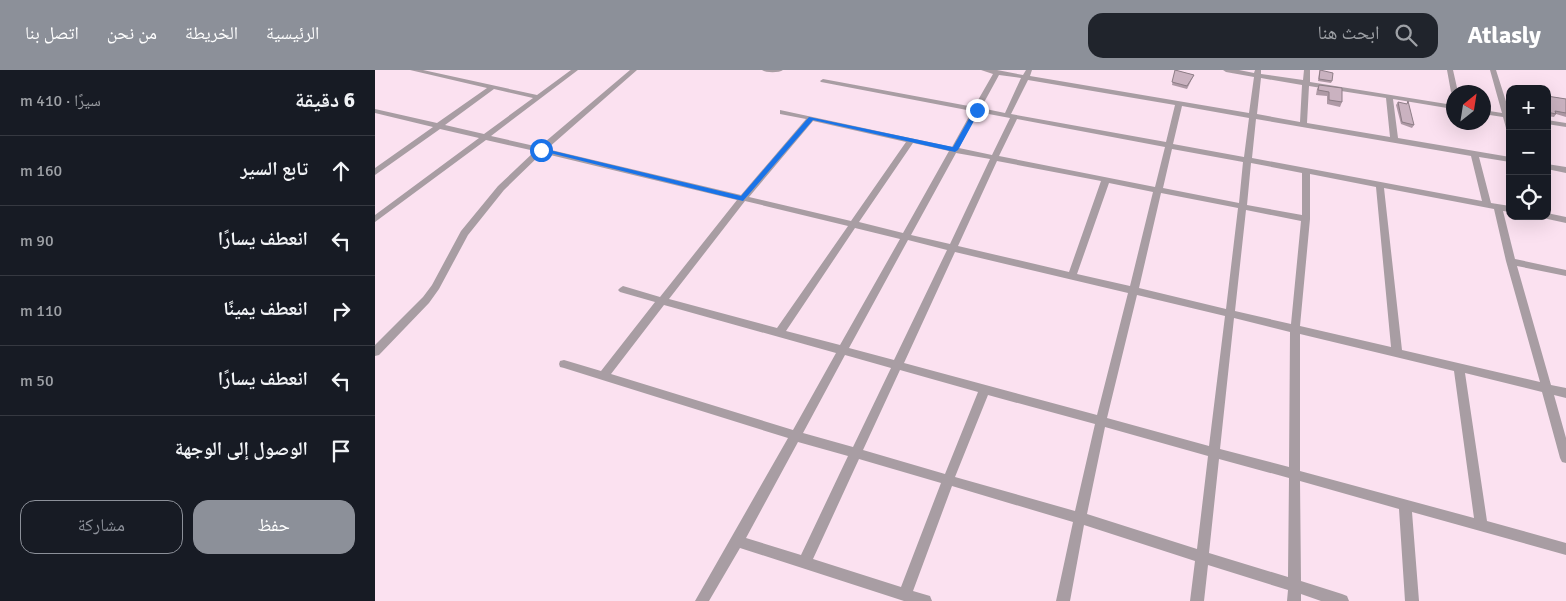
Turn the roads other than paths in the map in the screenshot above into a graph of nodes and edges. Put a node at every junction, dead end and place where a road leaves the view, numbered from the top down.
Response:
1 (413, 70) edge
2 (575, 70) edge
3 (634, 70) edge
4 (765, 70) edge
5 (780, 70) edge
6 (984, 70) edge
7 (1226, 70) edge
8 (1307, 70) edge
9 (1450, 70) edge
10 (1493, 70) edge
11 (997, 72) junction
12 (1027, 73) edge
13 (1257, 73) edge
14 (823, 81) dead end
15 (1306, 84) junction
16 (1453, 85) edge
17 (493, 87) junction
18 (539, 97) junction
19 (1389, 97) junction
20 (1179, 105) junction
21 (1446, 106) edge
22 (977, 110) junction
23 (1506, 110) edge
24 (375, 111) edge
25 (783, 112) dead end
26 (1491, 113) edge
27 (1010, 116) junction
28 (1506, 116) edge
29 (1252, 117) junction
30 (811, 118) junction
31 (1551, 123) edge
32 (1303, 125) junction
33 (1566, 125) edge
34 (440, 126) junction
35 (485, 136) junction
36 (911, 140) junction
37 (1394, 140) junction
38 (1169, 146) junction
39 (541, 150) junction
40 (955, 150) junction
41 (1474, 154) junction
42 (996, 158) junction
43 (1506, 159) edge
44 (1247, 160) junction
45 (1551, 167) edge
46 (1566, 170) edge
47 (375, 172) edge
48 (1306, 172) junction
49 (1105, 179) junction
50 (1381, 186) junction
51 (1159, 189) junction
52 (743, 198) junction
53 (1243, 206) junction
54 (1493, 206) junction
55 (1506, 208) edge
56 (1551, 217) edge
57 (375, 219) edge
58 (1306, 219) junction
59 (1566, 220) edge
60 (853, 223) junction
61 (907, 237) junction
62 (953, 248) junction
63 (1511, 261) junction
64 (1566, 273) edge
65 (1072, 276) junction
66 (623, 290) dead end
67 (1134, 290) junction
68 (662, 301) junction
69 (1230, 313) junction
70 (1295, 329) junction
71 (779, 333) junction
72 (843, 350) junction
73 (375, 352) edge
74 (1397, 353) junction
75 (564, 364) dead end
76 (898, 366) junction
77 (1459, 367) junction
78 (603, 376) junction
79 (1547, 388) junction
80 (985, 389) junction
81 (1566, 393) edge
82 (1101, 421) junction
83 (796, 436) junction
84 (1214, 452) junction
85 (856, 454) junction
86 (1566, 458) edge
87 (1296, 475) junction
88 (948, 480) junction
89 (1405, 504) junction
90 (1081, 518) junction
91 (1481, 525) junction
92 (737, 541) junction
93 (1566, 548) edge
94 (1202, 558) junction
95 (805, 562) junction
96 (1294, 586) junction
97 (905, 594) junction
98 (702, 601) edge
99 (925, 601) edge
100 (1063, 601) edge
101 (1197, 601) edge
102 (1294, 601) edge
103 (1342, 601) edge
104 (1412, 601) edge

1 - 17 street
2 - 18 street
3 - 39 street
4 - 5 street
6 - 11 street
7 - 13 street
8 - 15 street
9 - 16 street
10 - 23 street
11 - 12 street
11 - 22 street
12 - 20 street
12 - 27 street
13 - 15 street
13 - 29 street
14 - 22 street
15 - 19 street
15 - 32 street
17 - 18 street
17 - 34 street
18 - 35 street
19 - 21 street
19 - 37 street
20 - 29 street
20 - 38 street
22 - 27 street
22 - 40 street
24 - 34 street
25 - 30 street
26 - 28 street
27 - 38 street
27 - 42 street
29 - 32 street
29 - 44 street
30 - 36 street
30 - 52 street
31 - 33 street
32 - 37 street
34 - 35 street
34 - 47 street
35 - 39 street
35 - 57 street
36 - 40 street
36 - 60 street
37 - 41 street
38 - 44 street
38 - 51 street
39 - 52 street
39 - 73 street
40 - 42 street
40 - 61 street
41 - 43 street
41 - 54 street
42 - 49 street
42 - 62 street
44 - 48 street
44 - 53 street
45 - 46 street
48 - 50 street
48 - 58 street
49 - 51 street
49 - 65 street
50 - 54 street
50 - 74 street
51 - 53 street
51 - 67 street
52 - 60 street
52 - 68 street
53 - 58 street
53 - 69 street
54 - 55 street
54 - 63 street
56 - 59 street
58 - 70 street
60 - 61 street
60 - 71 street
61 - 62 street
61 - 72 street
62 - 65 street
62 - 76 street
63 - 64 street
63 - 79 street
65 - 67 street
66 - 68 street
67 - 69 street
67 - 82 street
68 - 71 street
68 - 78 street
69 - 70 street
69 - 84 street
70 - 74 street
70 - 87 street
71 - 72 street
72 - 76 street
72 - 83 street
74 - 77 street
75 - 78 street
76 - 80 street
76 - 85 street
77 - 79 street
77 - 91 street
78 - 83 street
79 - 81 street
79 - 86 street
80 - 82 street
80 - 88 street
82 - 84 street
82 - 90 street
83 - 85 street
83 - 92 street
84 - 87 street
84 - 94 street
85 - 88 street
85 - 95 street
87 - 89 street
87 - 96 street
88 - 90 street
88 - 97 street
89 - 91 street
89 - 104 street
90 - 94 street
90 - 100 street
91 - 93 street
92 - 95 street
92 - 98 street
94 - 96 street
94 - 101 street
95 - 97 street
96 - 102 street
96 - 103 street
97 - 99 street

